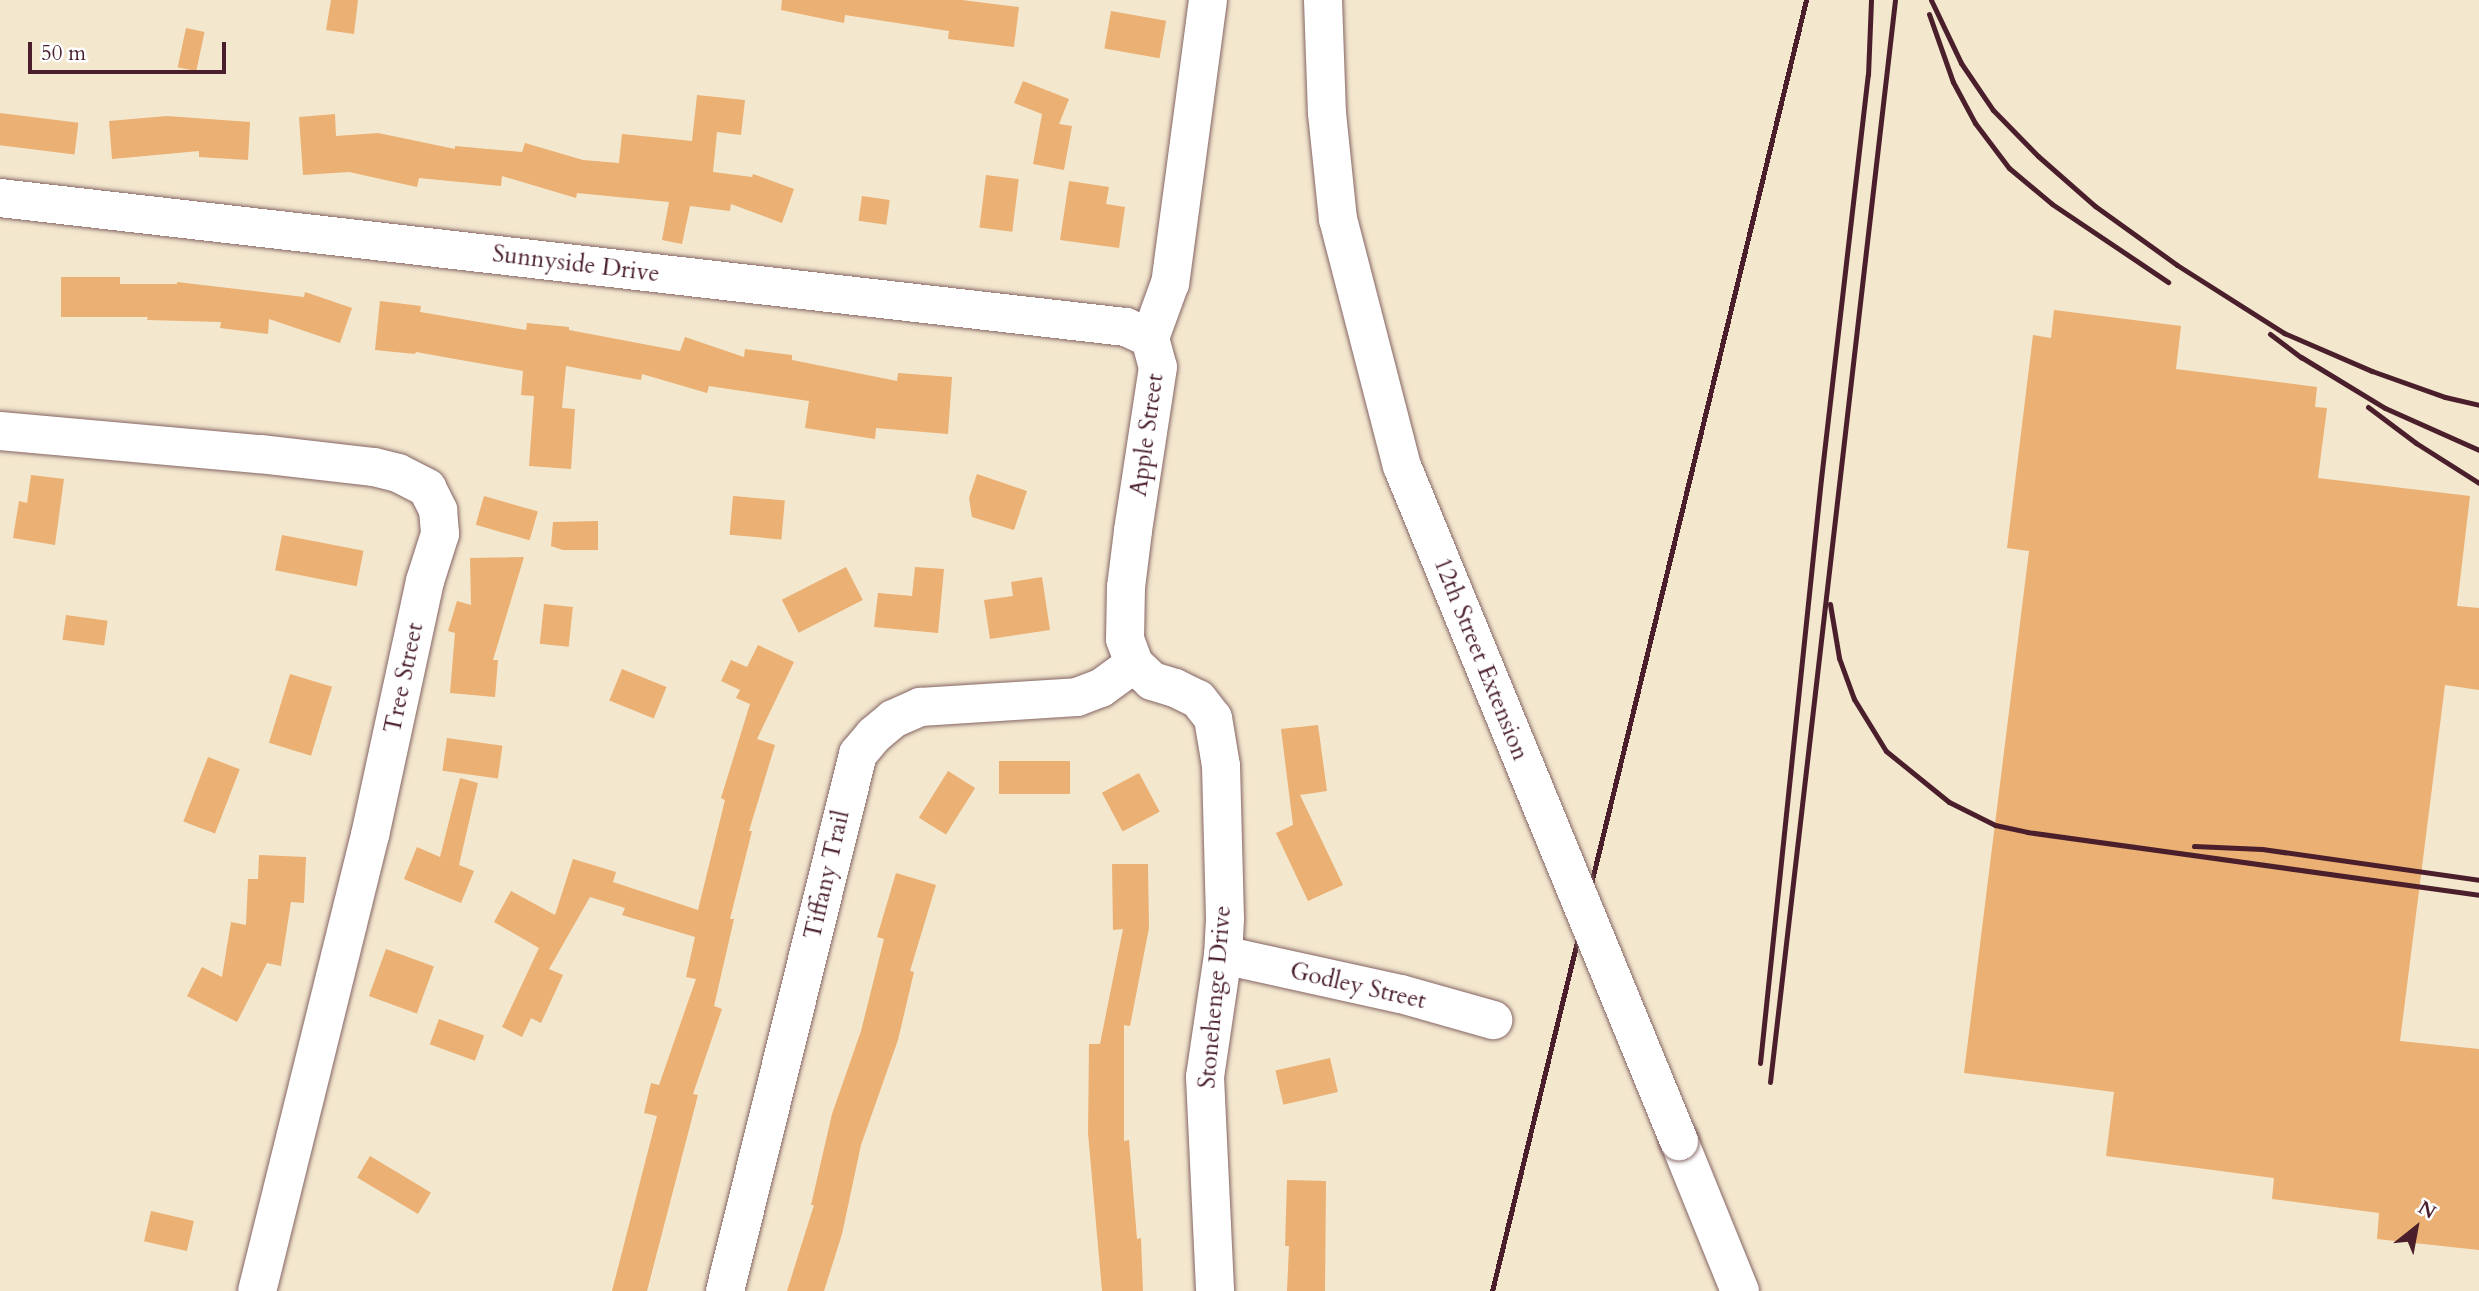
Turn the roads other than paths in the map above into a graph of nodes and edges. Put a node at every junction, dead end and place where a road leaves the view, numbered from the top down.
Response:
1 (1209, 0) edge
2 (1323, 0) edge
3 (0, 198) edge
4 (1150, 338) junction
5 (0, 431) edge
6 (1134, 664) junction
7 (1223, 955) junction
8 (1493, 1020) dead end
9 (257, 1291) edge
10 (725, 1291) edge
11 (1215, 1291) edge
12 (1740, 1291) edge

1 - 4 street, Apple Street
2 - 12 street, 12th Street Extension, bridge
3 - 4 street, Sunnyside Drive
4 - 6 street, Apple Street
5 - 9 street, Tree Street
6 - 7 street, Stonehenge Drive
6 - 10 street, Tiffany Trail
7 - 8 street, Godley Street
7 - 11 street, Stonehenge Drive

